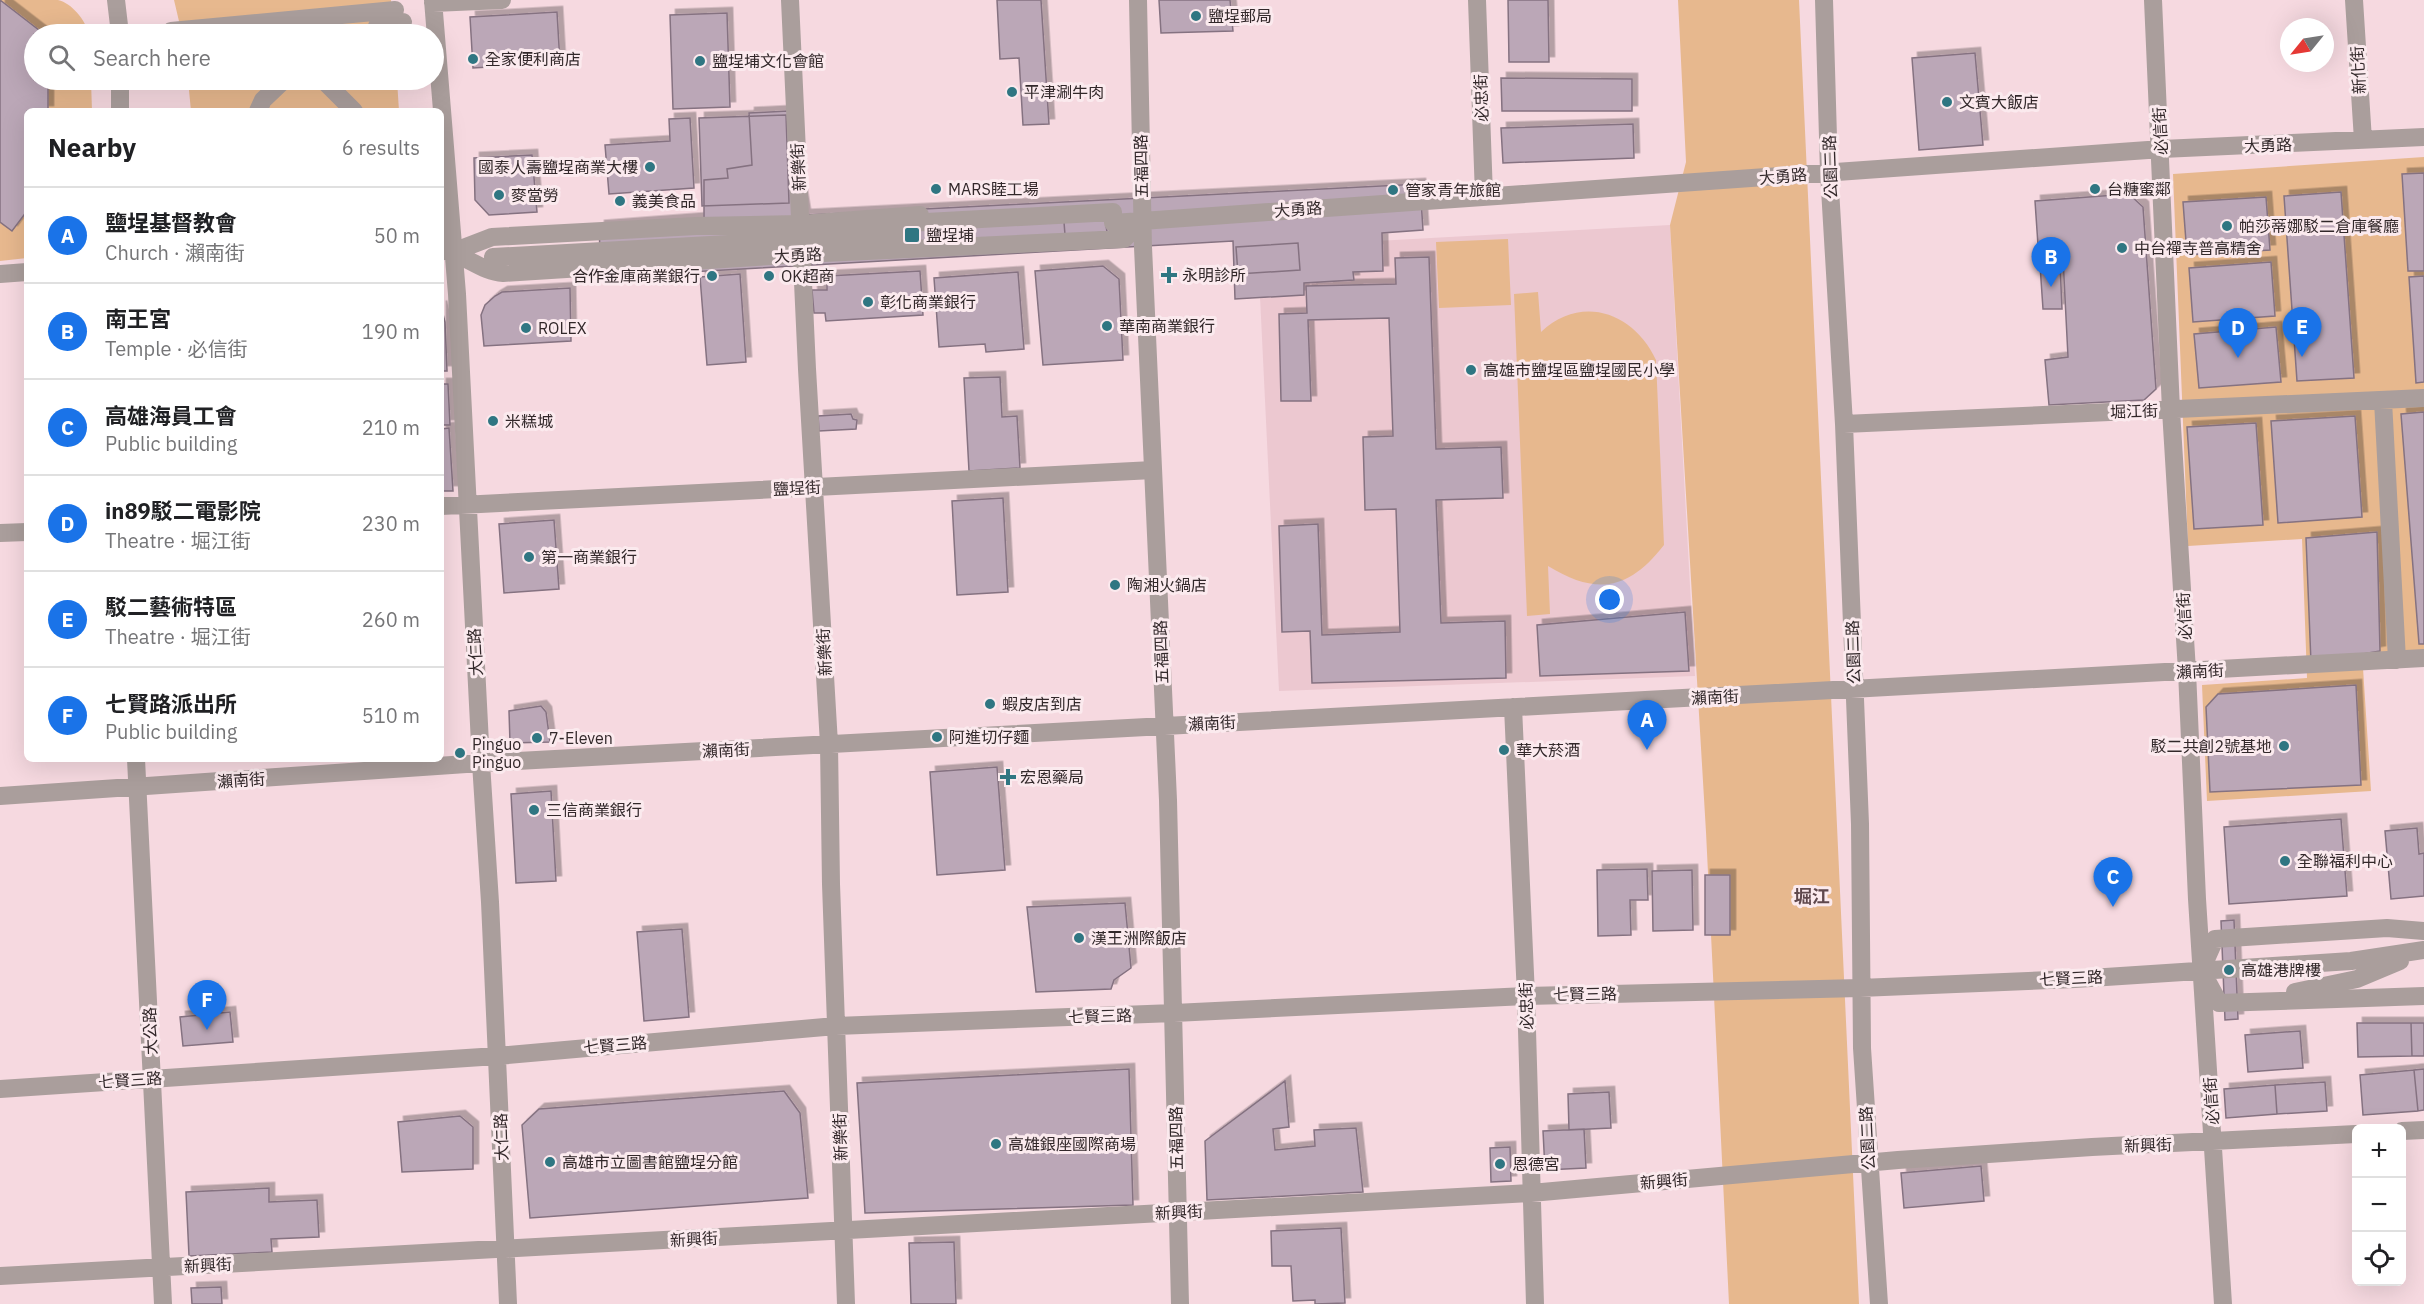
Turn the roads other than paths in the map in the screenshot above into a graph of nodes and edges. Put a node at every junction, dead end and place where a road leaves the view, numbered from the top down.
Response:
1 (116, 0) edge
2 (502, 0) edge
3 (790, 0) edge
4 (1138, 0) edge
5 (1478, 0) edge
6 (1824, 0) edge
7 (2153, 0) edge
8 (2354, 0) edge
9 (433, 2) edge
10 (119, 24) edge
11 (277, 24) edge
12 (381, 24) edge
13 (434, 24) edge
14 (120, 90) edge
15 (274, 90) edge
16 (338, 90) edge
17 (438, 90) edge
18 (120, 108) edge
19 (259, 108) edge
20 (352, 108) edge
21 (439, 108) edge
22 (2424, 136) edge
23 (2363, 140) junction
24 (2162, 149) junction
25 (1829, 172) junction
26 (1484, 196) junction
27 (444, 198) edge
28 (1142, 221) junction
29 (802, 239) junction
30 (447, 251) edge
31 (493, 257) dead end
32 (24, 272) edge
33 (0, 274) edge
34 (2424, 398) edge
35 (2384, 400) junction
36 (2179, 409) junction
37 (1844, 424) junction
38 (1153, 470) junction
39 (815, 487) junction
40 (467, 504) junction
41 (444, 506) edge
42 (24, 532) edge
43 (0, 533) edge
44 (2424, 658) edge
45 (2397, 660) junction
46 (2187, 671) junction
47 (1855, 689) junction
48 (1513, 707) junction
49 (1164, 726) junction
50 (829, 744) junction
51 (136, 762) edge
52 (481, 763) junction
53 (136, 787) junction
54 (0, 796) edge
55 (2424, 931) edge
56 (2424, 950) edge
57 (2201, 970) junction
58 (1860, 988) junction
59 (1526, 996) junction
60 (2424, 996) edge
61 (2243, 1002) junction
62 (1174, 1013) junction
63 (836, 1026) junction
64 (497, 1056) junction
65 (152, 1079) junction
66 (0, 1089) edge
67 (2424, 1130) edge
68 (2406, 1131) edge
69 (2352, 1134) edge
70 (2214, 1142) junction
71 (1868, 1162) junction
72 (1531, 1193) junction
73 (1178, 1212) junction
74 (844, 1231) junction
75 (506, 1249) junction
76 (160, 1268) junction
77 (0, 1276) edge
78 (162, 1304) edge
79 (508, 1304) edge
80 (846, 1304) edge
81 (1180, 1304) edge
82 (1535, 1304) edge
83 (1879, 1304) edge
84 (2223, 1304) edge

1 - 10 street
2 - 9 street
3 - 29 street, 新樂街
4 - 28 street, 五福四路
5 - 26 street, 必忠街
6 - 25 street, 公園二路
7 - 24 street, 必信街
8 - 23 street, 新化街
9 - 13 street, 大仁路
11 - 12 street
14 - 18 street
15 - 19 street
16 - 20 street
17 - 21 street, 大仁路
22 - 23 street, 大勇路
23 - 24 street, 大勇路
24 - 25 street, 大勇路
24 - 36 street, 必信街
25 - 26 street, 大勇路
25 - 37 street, 公園二路
26 - 28 street, 大勇路
27 - 30 street, 大仁路
28 - 29 street, 大勇路
28 - 29 street, 大勇路
28 - 38 street, 五福四路
29 - 30 street, 大勇路
29 - 30 street, 大勇路
29 - 31 street
29 - 39 street, 新樂街
30 - 40 street, 大仁路
32 - 33 street
34 - 35 street, 堀江街
35 - 36 street, 堀江街
35 - 45 street
36 - 37 street, 堀江街
36 - 46 street, 必信街
37 - 47 street, 公園二路
38 - 39 street, 鹽埕街
38 - 49 street, 五福四路
39 - 40 street, 鹽埕街
39 - 50 street, 新樂街
40 - 41 street, 鹽埕街
40 - 52 street, 大仁路
42 - 43 street
44 - 45 street, 瀨南街
45 - 46 street, 瀨南街
46 - 47 street, 瀨南街
46 - 57 street, 必信街
47 - 48 street, 瀨南街
47 - 58 street, 公園二路
48 - 49 street, 瀨南街
48 - 59 street, 必忠街
49 - 50 street, 瀨南街
49 - 62 street, 五福四路
50 - 52 street, 瀨南街
50 - 63 street, 新樂街
51 - 53 street, 大公路
52 - 53 street, 瀨南街
52 - 64 street, 大仁路
53 - 54 street, 瀨南街
53 - 65 street, 大公路
55 - 57 street
56 - 57 street, 七賢三路
56 - 61 street, 七賢三路
57 - 58 street, 七賢三路
57 - 61 street, 七賢三路
57 - 70 street, 必信街
58 - 59 street, 七賢三路
58 - 71 street, 公園二路
59 - 62 street, 七賢三路
59 - 72 street, 必忠街
60 - 61 street, 七賢三路
62 - 63 street, 七賢三路
62 - 73 street, 五福四路
63 - 64 street, 七賢三路
63 - 74 street, 新樂街
64 - 65 street, 七賢三路
64 - 75 street, 大仁路
65 - 66 street, 七賢三路
65 - 76 street, 大公路
67 - 68 street
69 - 70 street, 新興街
70 - 71 street, 新興街
70 - 84 street, 必信街
71 - 72 street, 新興街
71 - 83 street, 公園二路
72 - 73 street, 新興街
72 - 82 street, 必忠街
73 - 74 street, 新興街
73 - 81 street, 五福四路
74 - 75 street, 新興街
74 - 80 street, 新樂街
75 - 76 street, 新興街
75 - 79 street, 大仁路
76 - 77 street, 新興街
76 - 78 street, 大公路

